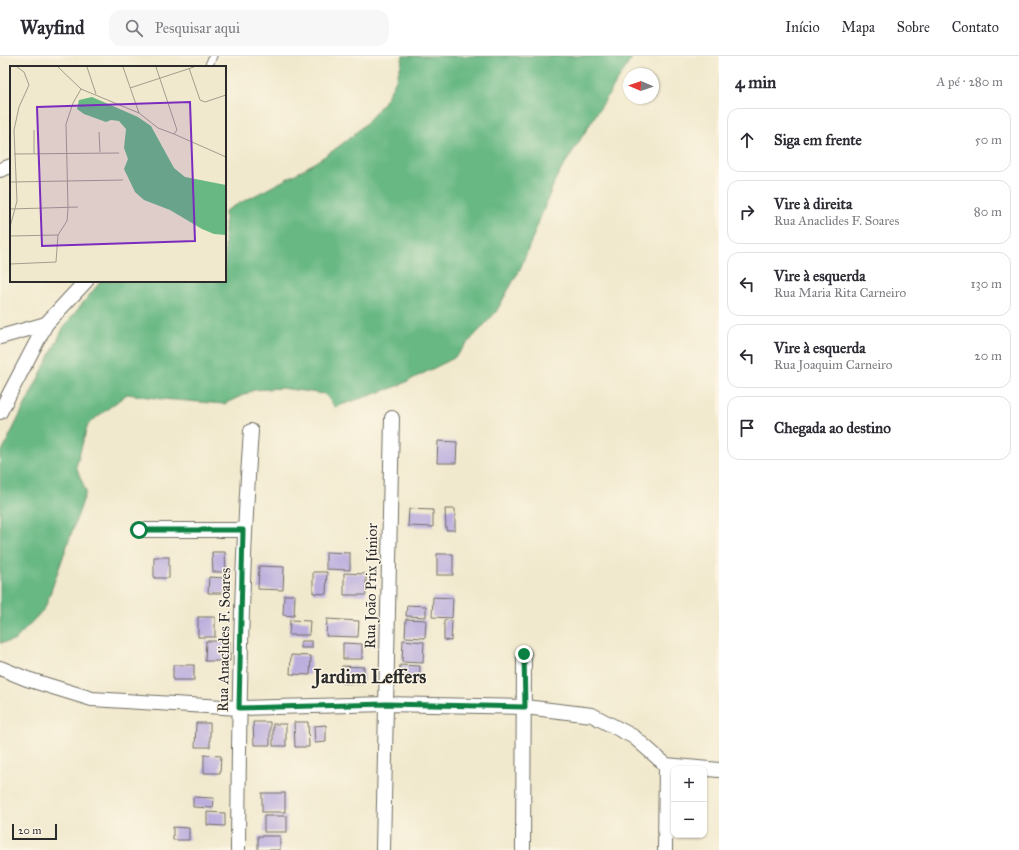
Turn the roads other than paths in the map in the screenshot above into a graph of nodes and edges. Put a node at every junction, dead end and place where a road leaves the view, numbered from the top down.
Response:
1 (213, 56) edge
2 (208, 66) edge
3 (10, 166) edge
4 (0, 170) edge
5 (85, 282) edge
6 (46, 324) junction
7 (0, 337) edge
8 (0, 412) edge
9 (392, 418) dead end
10 (251, 431) dead end
11 (139, 530) dead end
12 (243, 530) junction
13 (524, 654) dead end
14 (0, 668) edge
15 (386, 704) junction
16 (525, 707) junction
17 (239, 708) junction
18 (666, 765) junction
19 (719, 770) edge
20 (238, 850) edge
21 (383, 850) edge
22 (523, 850) edge
23 (665, 850) edge

1 - 2 lane
3 - 4 street
5 - 6 street
6 - 7 street
6 - 8 street
9 - 15 street, Rua João Prix Júnior
10 - 12 street, Rua Anaclides F. Soares
11 - 12 street
12 - 17 street, Rua Anaclides F. Soares
13 - 16 street
14 - 17 street
15 - 16 street
15 - 17 street
15 - 21 street, Rua João Prix Júnior
16 - 18 street
16 - 22 street
17 - 20 street, Rua Anaclides F. Soares
18 - 19 street
18 - 23 street

